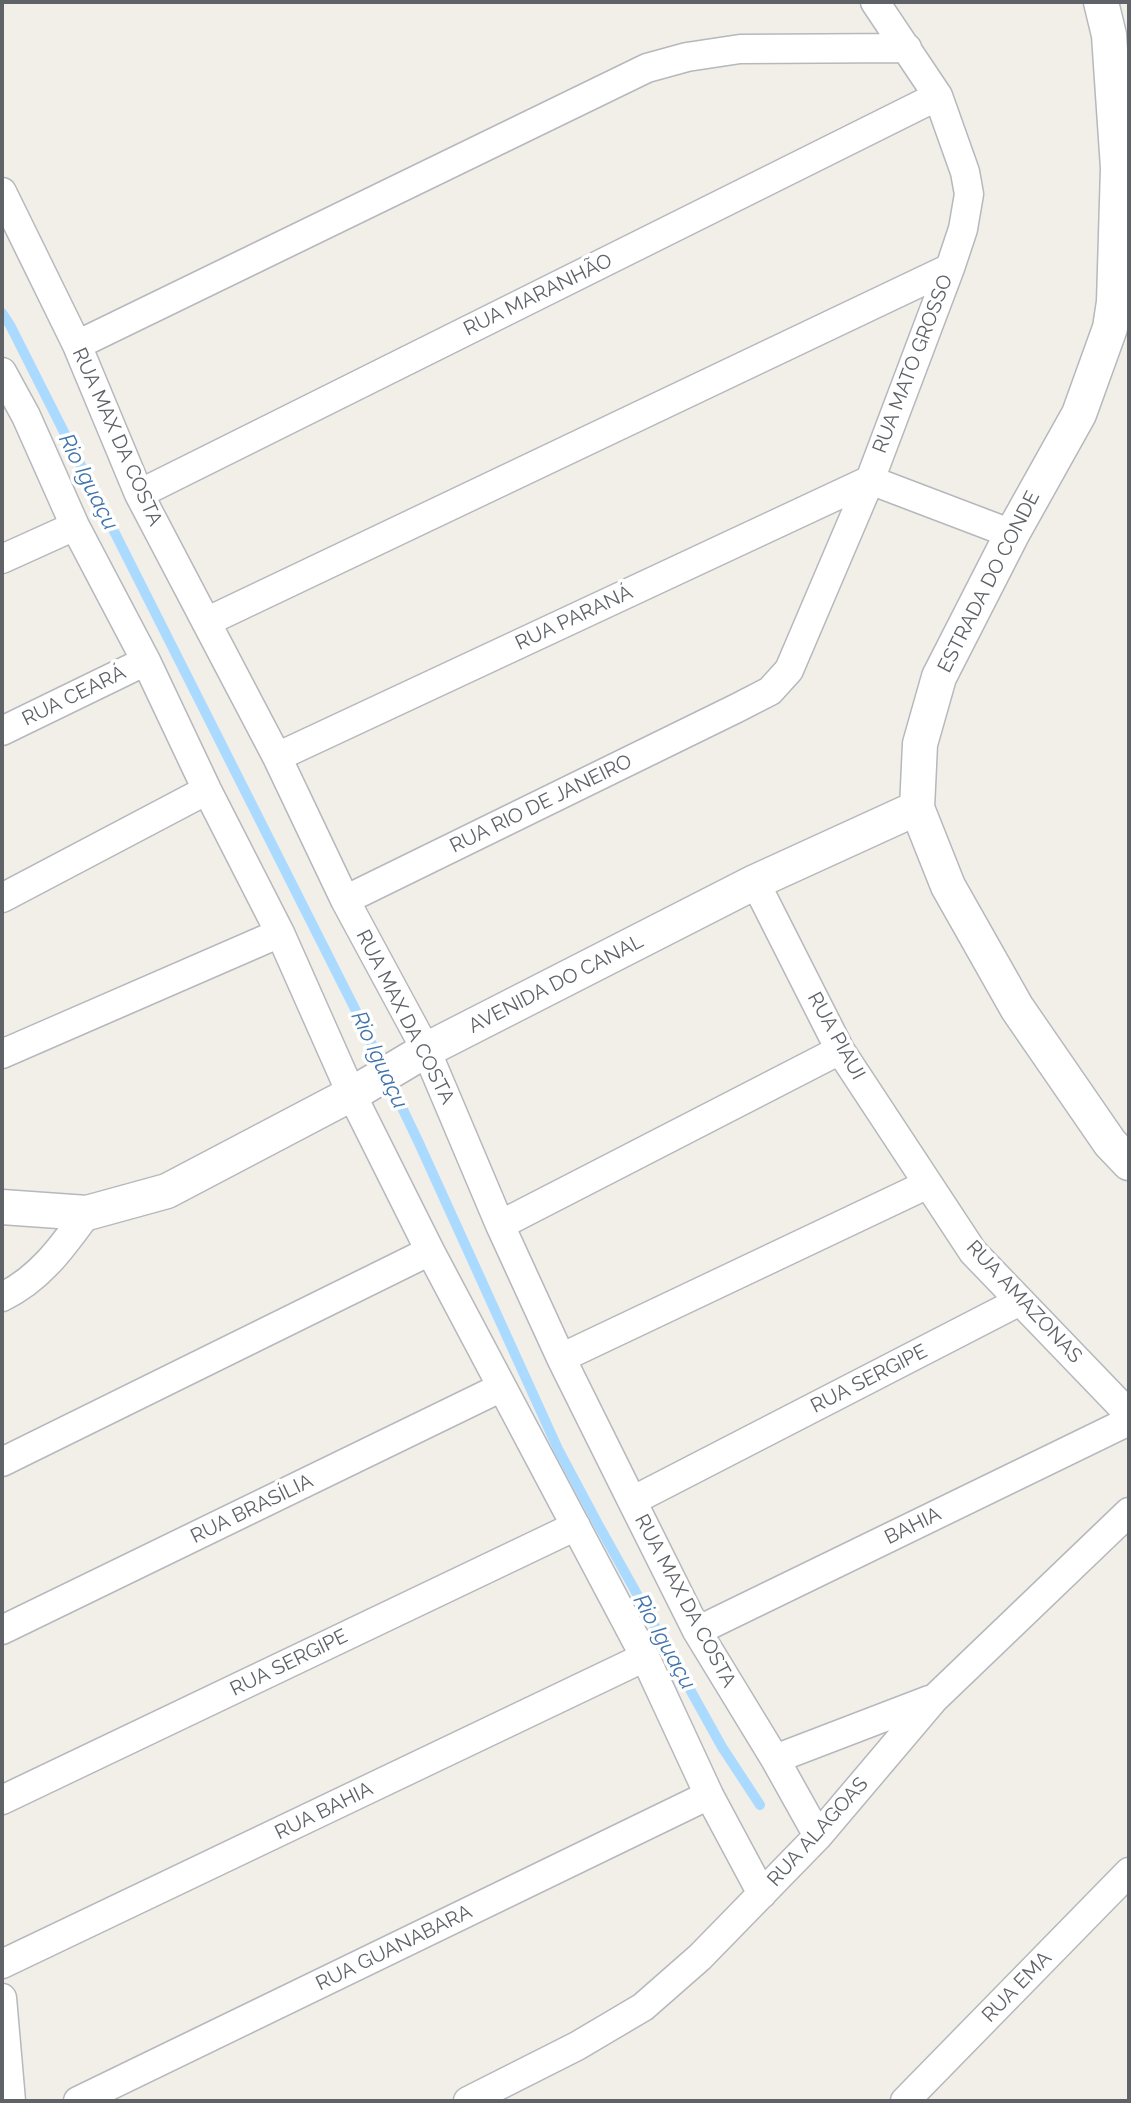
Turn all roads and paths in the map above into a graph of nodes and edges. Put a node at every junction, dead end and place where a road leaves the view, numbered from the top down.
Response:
1 (875, 2) edge
2 (1101, 2) edge
3 (907, 48) junction
4 (938, 96) junction
5 (2, 192) edge
6 (950, 268) junction
7 (1122, 304) edge
8 (77, 345) junction
9 (2, 372) edge
10 (870, 480) junction
11 (139, 494) junction
12 (75, 526) junction
13 (1012, 534) junction
14 (2, 559) edge
15 (206, 622) junction
16 (146, 661) junction
17 (737, 708) joint
18 (2, 731) edge
19 (277, 757) junction
20 (207, 790) junction
21 (917, 808) junction
22 (755, 882) junction
23 (2, 898) edge
24 (345, 900) junction
25 (280, 933) junction
26 (840, 1050) junction
27 (422, 1053) junction
28 (2, 1054) edge
29 (355, 1091) junction
30 (1129, 1163) edge
31 (928, 1184) junction
32 (2, 1207) edge
33 (87, 1213) junction
34 (500, 1225) junction
35 (430, 1251) junction
36 (2, 1297) edge
37 (1020, 1301) junction
38 (561, 1358) junction
39 (502, 1387) junction
40 (1129, 1414) edge
41 (1129, 1421) edge
42 (2, 1462) edge
43 (632, 1501) junction
44 (1129, 1512) edge
45 (576, 1526) junction
46 (2, 1630) edge
47 (697, 1631) junction
48 (645, 1657) junction
49 (934, 1699) junction
50 (775, 1759) junction
51 (709, 1795) junction
52 (2, 1800) edge
53 (818, 1836) junction
54 (1129, 1872) edge
55 (762, 1894) junction
56 (2, 1964) edge
57 (2, 1998) edge
58 (11, 2101) edge
59 (78, 2101) edge
60 (468, 2101) edge
61 (905, 2101) edge

1 - 3 street, RUA MATO GROSSO
2 - 7 street, ESTRADA DO CONDE
3 - 4 street, RUA MATO GROSSO
3 - 8 street
4 - 6 street, RUA MATO GROSSO
4 - 11 street, RUA MARANHÃO
5 - 8 street, RUA MAX DA COSTA
6 - 10 street, RUA MATO GROSSO
6 - 15 street
7 - 13 street, ESTRADA DO CONDE
8 - 11 street, RUA MAX DA COSTA
9 - 12 street
10 - 13 street
10 - 17 street, RUA MATO GROSSO
10 - 19 street, RUA PARANÁ
11 - 15 street, RUA MAX DA COSTA
12 - 14 street
12 - 16 street
13 - 21 street, ESTRADA DO CONDE
15 - 19 street, RUA MAX DA COSTA
16 - 18 street, RUA CEARÁ
16 - 20 street
17 - 24 street, RUA RIO DE JANEIRO
19 - 24 street, RUA MAX DA COSTA
20 - 23 street
20 - 25 street
21 - 22 street, AVENIDA DO CANAL
21 - 30 street, ESTRADA DO CONDE
22 - 26 street, RUA PIAUI
22 - 27 street, AVENIDA DO CANAL
24 - 27 street, RUA MAX DA COSTA
25 - 28 street
25 - 29 street
26 - 31 street, RUA PIAUI
26 - 34 street
27 - 29 street, AVENIDA DO CANAL
27 - 34 street, RUA MAX DA COSTA
29 - 33 street
29 - 35 street
31 - 37 street, RUA AMAZONAS
31 - 38 street
32 - 33 street
33 - 36 street
34 - 38 street, RUA MAX DA COSTA
35 - 39 street
35 - 42 street
37 - 40 street, RUA AMAZONAS
37 - 43 street, RUA SERGIPE
38 - 43 street, RUA MAX DA COSTA
39 - 45 street
39 - 46 street, RUA BRASÍLIA
41 - 47 street, BAHIA
43 - 47 street, RUA MAX DA COSTA
44 - 49 street, RUA ALAGOAS
45 - 48 street
45 - 52 street, RUA SERGIPE
47 - 50 street, RUA MAX DA COSTA
48 - 51 street
48 - 56 street, RUA BAHIA
49 - 50 street
49 - 53 street, RUA ALAGOAS
50 - 53 street, RUA MAX DA COSTA
51 - 55 street
51 - 59 street, RUA GUANABARA
53 - 55 street, RUA ALAGOAS
54 - 61 street, RUA EMA
55 - 60 street, RUA ALAGOAS
57 - 58 street

